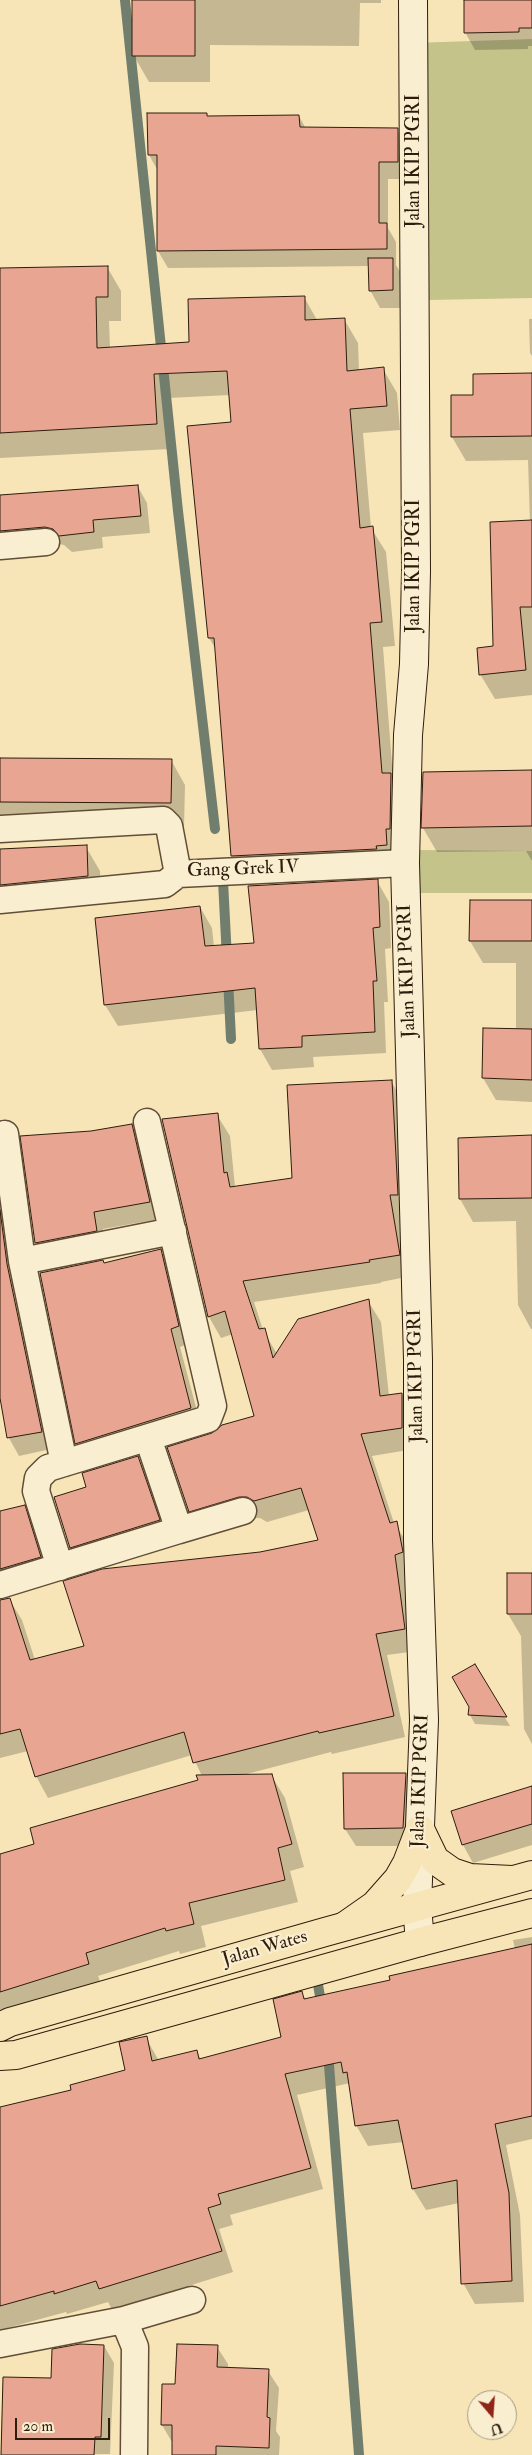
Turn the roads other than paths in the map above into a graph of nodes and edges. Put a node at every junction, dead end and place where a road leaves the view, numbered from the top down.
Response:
1 (414, 0) edge
2 (46, 542) dead end
3 (0, 546) edge
4 (0, 830) edge
5 (405, 863) junction
6 (178, 874) junction
7 (0, 900) edge
8 (147, 1122) dead end
9 (5, 1134) dead end
10 (174, 1231) junction
11 (22, 1261) junction
12 (148, 1438) junction
13 (64, 1463) junction
14 (243, 1511) dead end
15 (179, 1530) junction
16 (60, 1567) junction
17 (0, 1585) edge
18 (420, 1829) junction
19 (522, 1878) edge
20 (416, 1906) junction
21 (532, 1913) edge
22 (345, 1926) junction
23 (420, 1942) junction
24 (0, 2027) edge
25 (0, 2056) edge
26 (192, 2300) dead end
27 (124, 2320) junction
28 (0, 2344) edge
29 (134, 2455) edge

1 - 5 main road, Jalan IKIP PGRI
2 - 3 street
4 - 6 street, Gang Grek IV
5 - 6 street, Gang Grek IV
5 - 18 main road, Jalan IKIP PGRI
6 - 7 street
8 - 10 street
9 - 11 street
10 - 11 street
10 - 12 street
11 - 13 street
12 - 13 street
12 - 15 street
13 - 16 street
14 - 15 street
15 - 16 street
16 - 17 street
18 - 19 main road
18 - 20 main road, Jalan IKIP PGRI
18 - 22 main road
19 - 20 main road, Jalan Wates
20 - 22 main road, Jalan Wates
20 - 23 main road, Jalan IKIP PGRI
21 - 23 main road, Jalan Wates
22 - 24 main road, Jalan Wates
23 - 25 main road, Jalan Wates
26 - 27 street
27 - 28 street
27 - 29 street

